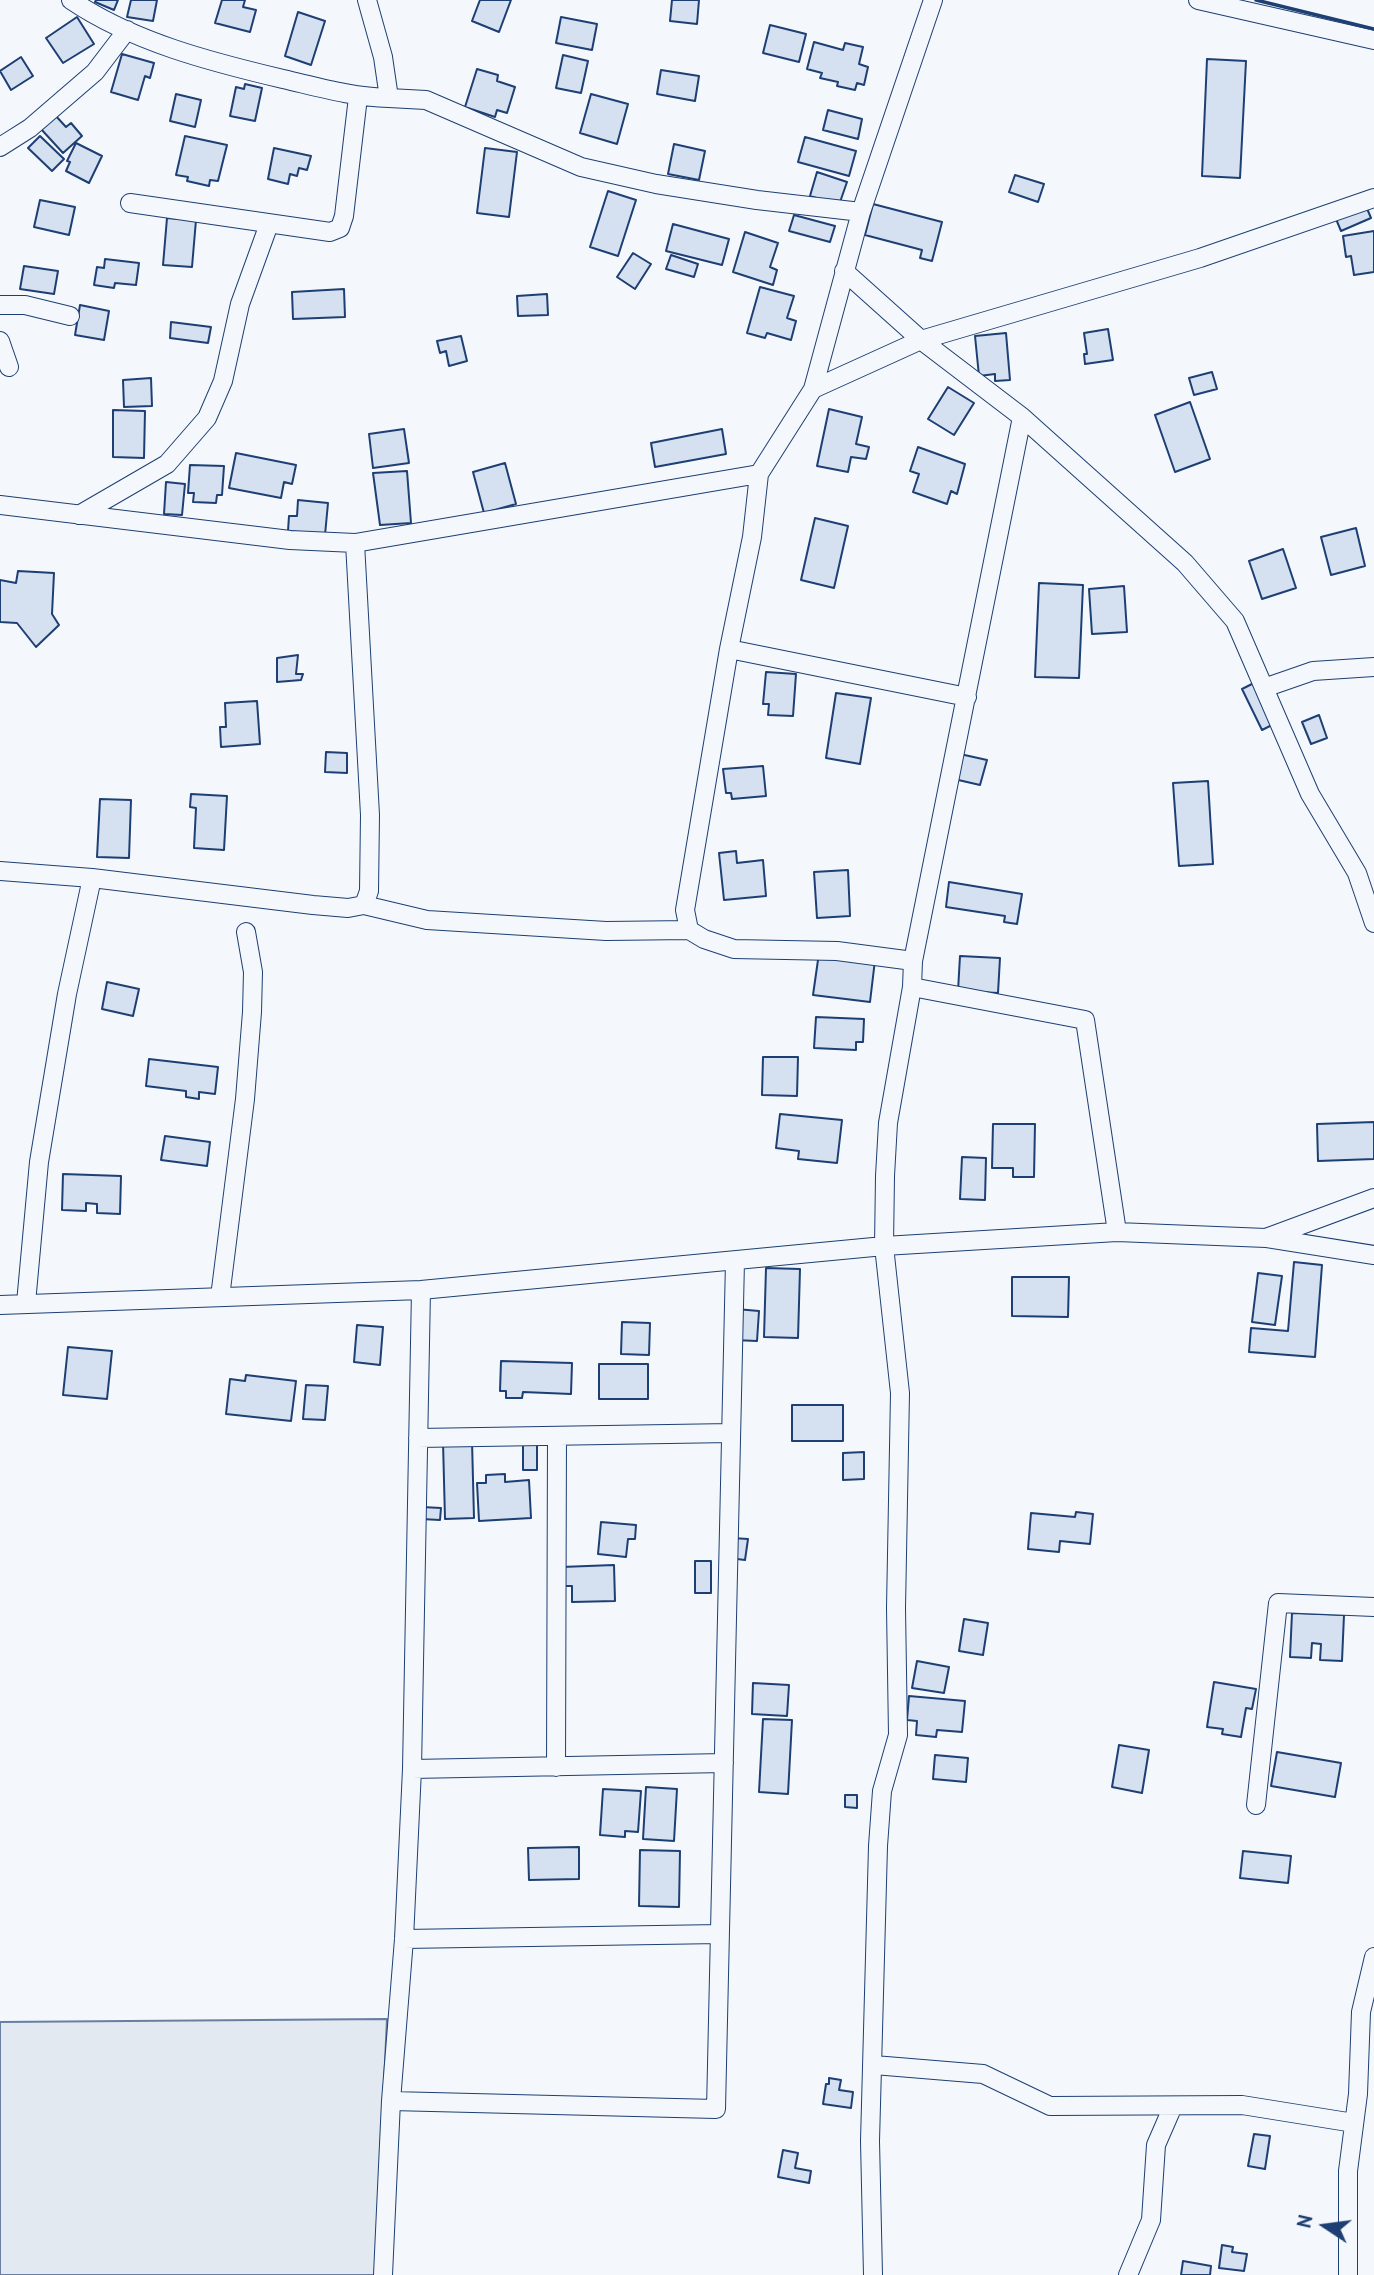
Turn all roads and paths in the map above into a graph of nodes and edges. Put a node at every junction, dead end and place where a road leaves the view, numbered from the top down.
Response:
1 (71, 0) edge
2 (367, 0) edge
3 (933, 0) edge
4 (1198, 0) edge
5 (127, 30) junction
6 (1374, 40) edge
7 (358, 97) junction
8 (389, 98) junction
9 (0, 147) edge
10 (1374, 198) edge
11 (130, 203) dead end
12 (862, 212) junction
13 (269, 224) junction
14 (844, 271) junction
15 (0, 305) edge
16 (70, 316) dead end
17 (0, 341) edge
18 (921, 341) junction
19 (9, 367) dead end
20 (813, 389) junction
21 (1022, 417) junction
22 (759, 474) junction
23 (0, 505) edge
24 (79, 514) junction
25 (355, 543) junction
26 (729, 649) junction
27 (1374, 667) edge
28 (1264, 688) junction
29 (967, 698) junction
30 (0, 871) edge
31 (92, 878) junction
32 (364, 905) junction
33 (1374, 923) edge
34 (689, 930) junction
35 (246, 932) dead end
36 (914, 961) junction
37 (912, 987) junction
38 (1374, 1198) edge
39 (1117, 1233) junction
40 (1266, 1238) junction
41 (884, 1246) junction
42 (1374, 1255) edge
43 (735, 1261) junction
44 (421, 1290) junction
45 (220, 1297) junction
46 (26, 1303) junction
47 (0, 1305) edge
48 (731, 1433) junction
49 (557, 1436) junction
50 (418, 1438) junction
51 (1374, 1607) edge
52 (724, 1763) junction
53 (556, 1766) junction
54 (412, 1769) junction
55 (1256, 1805) dead end
56 (720, 1934) junction
57 (404, 1939) junction
58 (1374, 1958) edge
59 (1368, 2012) edge
60 (874, 2065) junction
61 (391, 2101) junction
62 (1173, 2106) junction
63 (1354, 2123) junction
64 (383, 2275) edge
65 (873, 2275) edge
66 (1128, 2275) edge
67 (1348, 2275) edge

1 - 5 street
2 - 8 street
3 - 12 street
4 - 6 street
5 - 7 street
5 - 9 street
7 - 8 street
7 - 13 street
8 - 12 street
10 - 18 street
11 - 13 street
12 - 14 street
13 - 24 street
14 - 18 street
14 - 20 street
15 - 16 street
17 - 19 street
18 - 20 street
18 - 21 street
20 - 22 street
21 - 28 street
21 - 29 street
22 - 25 street
22 - 26 street
23 - 24 street
24 - 25 street
25 - 32 street
26 - 29 street
26 - 34 street
27 - 28 street
28 - 33 street
29 - 36 street
30 - 31 street
31 - 32 street
31 - 46 street
32 - 34 street
34 - 36 street
35 - 45 street
36 - 37 street
37 - 39 street
37 - 41 street
38 - 40 street
39 - 40 street
39 - 41 street
40 - 42 street
41 - 43 street
41 - 60 street
43 - 44 street
43 - 48 street
44 - 45 street
44 - 50 street
45 - 46 street
46 - 47 street
48 - 49 street
48 - 52 street
49 - 50 street
49 - 53 street
50 - 54 street
51 - 55 street
52 - 53 street
52 - 56 street
53 - 54 street
54 - 57 street
56 - 57 street
56 - 61 street
57 - 61 street
58 - 59 street
59 - 63 street
60 - 62 street
60 - 65 street
61 - 64 street
62 - 63 street
62 - 66 street
63 - 67 street

